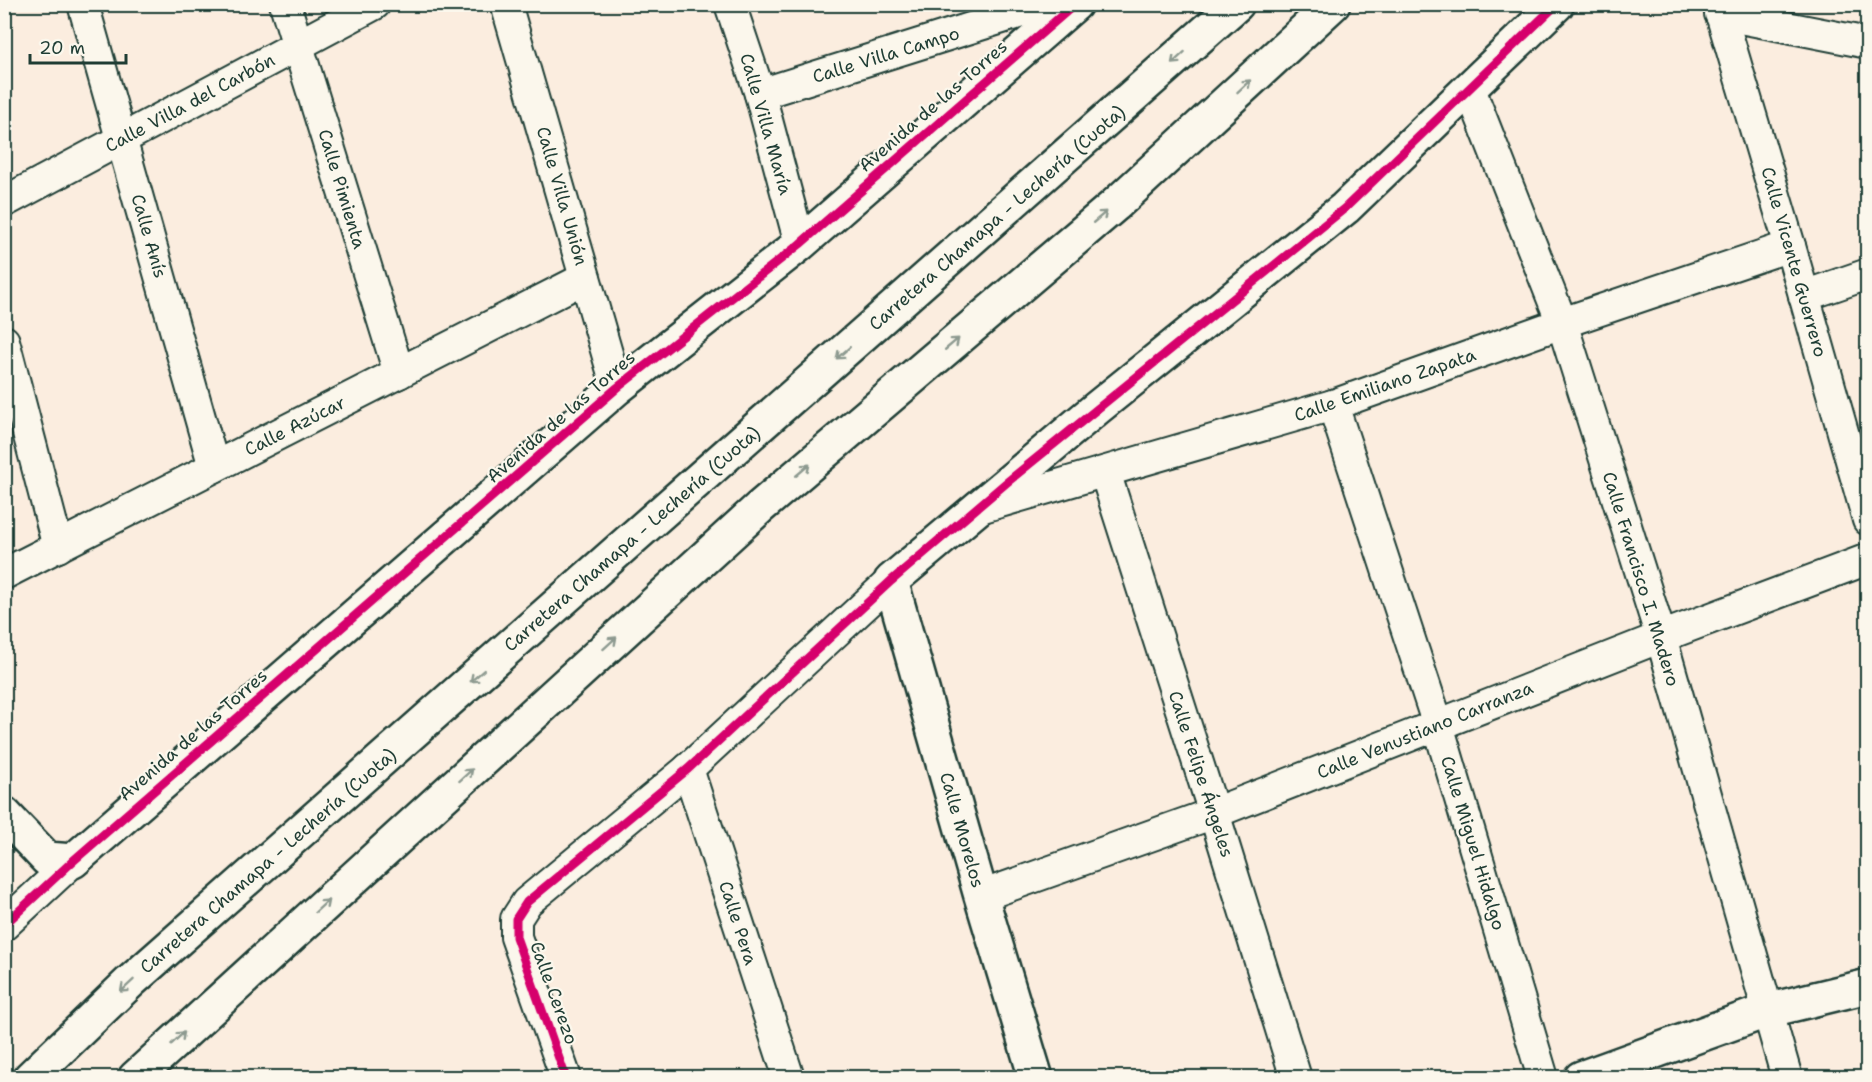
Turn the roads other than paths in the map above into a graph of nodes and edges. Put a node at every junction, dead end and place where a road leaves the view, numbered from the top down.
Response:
1 (83, 4) edge
2 (285, 4) edge
3 (375, 4) edge
4 (506, 4) edge
5 (730, 4) edge
6 (1047, 4) edge
7 (1075, 4) edge
8 (1237, 4) edge
9 (1333, 4) edge
10 (1557, 4) edge
11 (1719, 9) edge
12 (1868, 44) edge
13 (297, 46) junction
14 (1470, 89) junction
15 (760, 94) junction
16 (122, 139) junction
17 (4, 202) edge
18 (800, 244) junction
19 (1790, 246) junction
20 (1868, 274) edge
21 (585, 278) junction
22 (1804, 296) junction
23 (1562, 323) junction
24 (4, 341) edge
25 (399, 373) junction
26 (617, 388) junction
27 (1333, 405) junction
28 (214, 467) junction
29 (1861, 469) edge
30 (1105, 472) junction
31 (976, 509) junction
32 (1868, 520) edge
33 (58, 547) junction
34 (1868, 559) edge
35 (4, 574) edge
36 (891, 581) junction
37 (1661, 637) junction
38 (1438, 725) junction
39 (688, 769) junction
40 (1214, 813) junction
41 (4, 814) edge
42 (73, 861) junction
43 (981, 896) junction
44 (4, 925) edge
45 (1868, 986) edge
46 (1766, 1011) junction
47 (30, 1077) edge
48 (135, 1077) edge
49 (566, 1077) edge
50 (789, 1077) edge
51 (1036, 1077) edge
52 (1296, 1077) edge
53 (1543, 1077) edge
54 (1581, 1077) edge
55 (1786, 1077) edge

1 - 16 street, Calle Anís
2 - 13 street, Calle Pimienta
3 - 13 street, Calle Villa del Carbón
4 - 21 street, Calle Villa Unión
5 - 15 street, Calle Villa María
6 - 15 street, Calle Villa Campo
7 - 18 main road, Avenida de las Torres
8 -> 47 main road, Carretera Chamapa - Lechería (Cuota)
48 -> 9 main road
10 - 14 main road
11 - 12 street
11 - 19 street, Calle Vicente Guerrero
13 - 16 street, Calle Villa del Carbón
13 - 25 street, Calle Pimienta
14 - 23 street, Calle Francisco I. Madero
14 - 31 main road
15 - 18 street, Calle Villa María
16 - 17 street, Calle Villa del Carbón
16 - 28 street, Calle Anís
18 - 26 main road, Avenida de las Torres
19 - 22 street, Calle Vicente Guerrero
19 - 23 street, Calle Emiliano Zapata
20 - 22 street
21 - 25 street, Calle Azúcar
21 - 26 street, Calle Villa Unión
22 - 29 street, Calle Vicente Guerrero
23 - 27 street, Calle Emiliano Zapata
23 - 37 street, Calle Francisco I. Madero
24 - 33 street
25 - 28 street, Calle Azúcar
26 - 42 main road, Avenida de las Torres
27 - 30 street, Calle Emiliano Zapata
27 - 38 street, Calle Miguel Hidalgo
28 - 33 street, Calle Azúcar
29 - 32 street, Calle Vicente Guerrero
30 - 31 street, Calle Emiliano Zapata
30 - 40 street, Calle Felipe Ángeles
31 - 36 main road
33 - 35 street, Calle Azúcar
34 - 37 street, Calle Venustiano Carranza
36 - 39 street
36 - 43 main road, Calle Morelos
37 - 38 street, Calle Venustiano Carranza
37 - 46 street, Calle Francisco I. Madero
38 - 40 street, Calle Venustiano Carranza
38 - 53 street, Calle Miguel Hidalgo
39 - 49 street, Calle Cerezo
39 - 50 street, Calle Pera
40 - 43 street, Calle Venustiano Carranza
40 - 52 street, Calle Felipe Ángeles
41 - 42 main road
42 - 44 street
43 - 51 main road, Calle Morelos
45 - 46 main road
46 - 54 main road
46 - 55 street, Calle Francisco I. Madero

